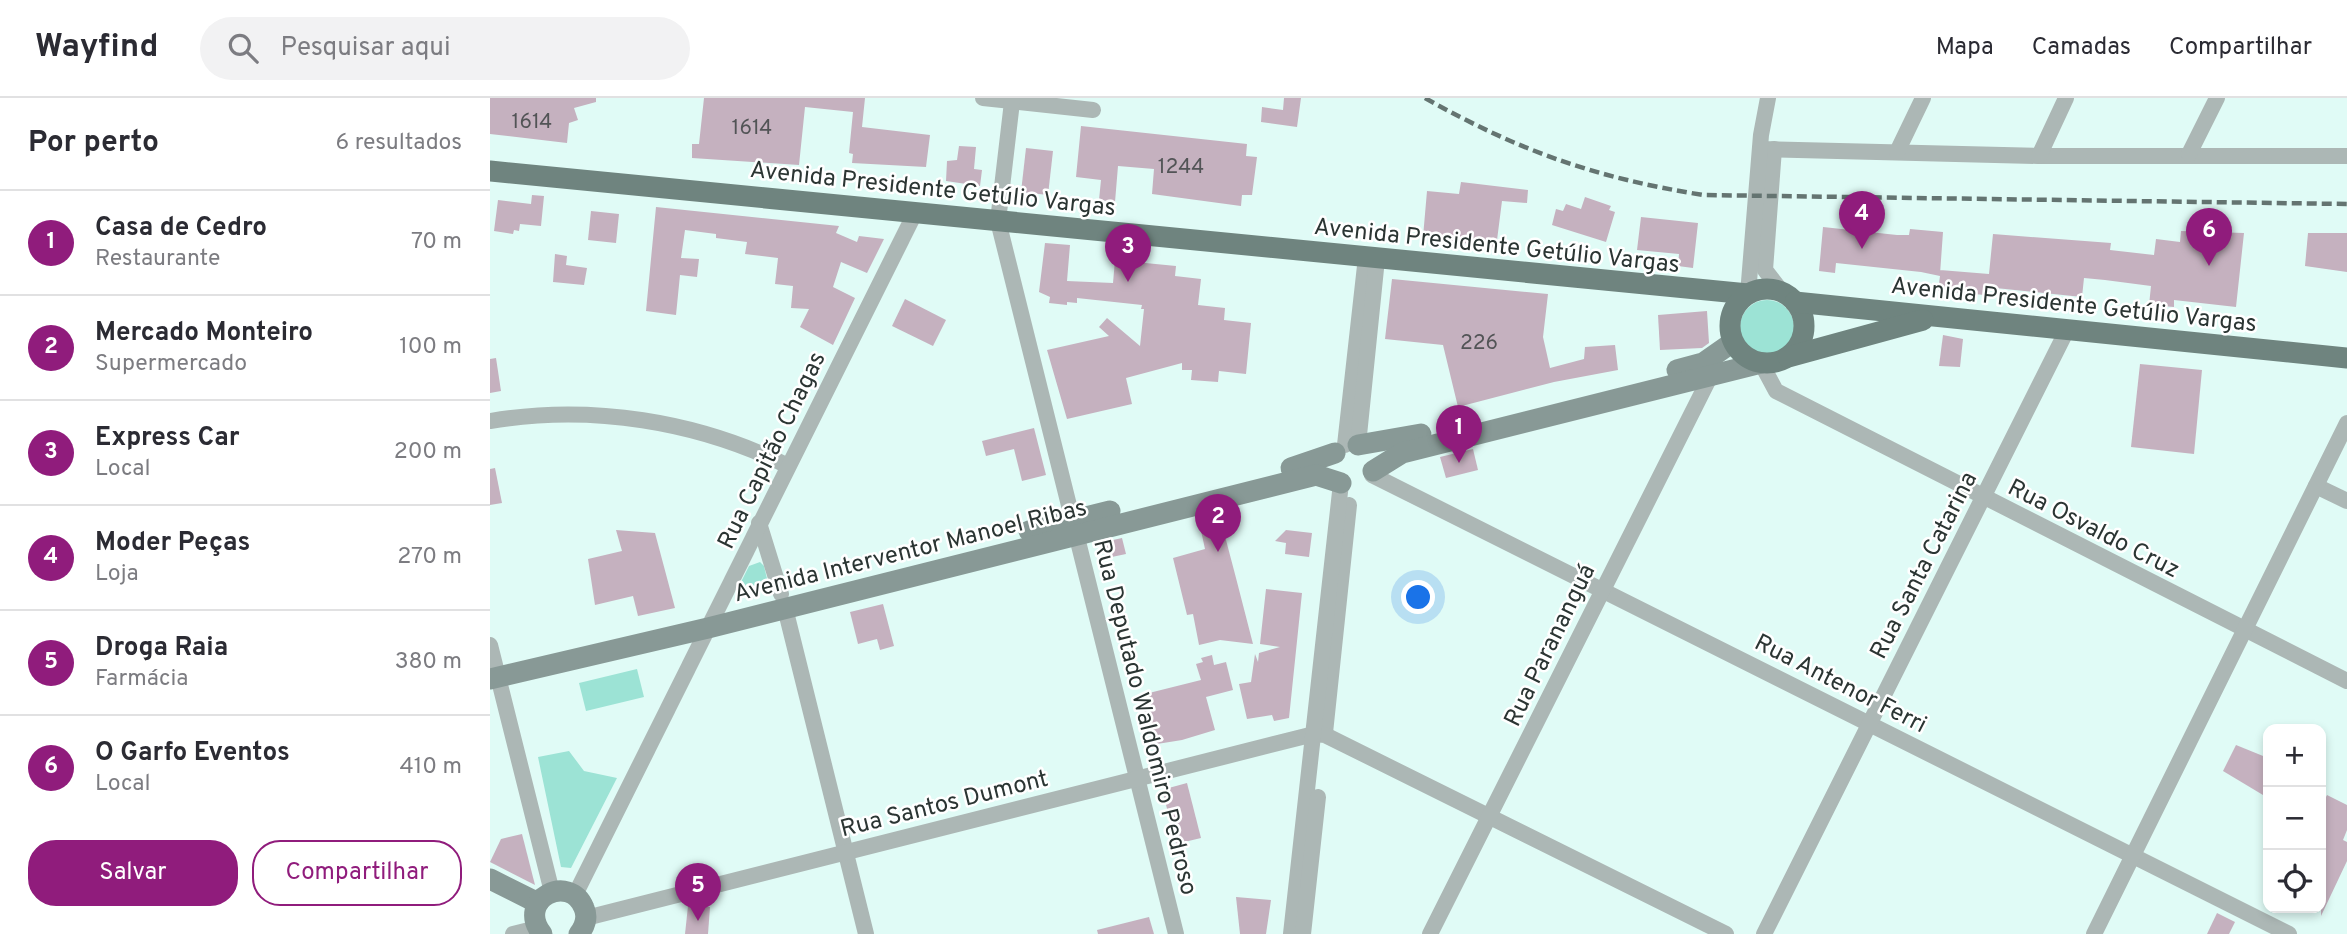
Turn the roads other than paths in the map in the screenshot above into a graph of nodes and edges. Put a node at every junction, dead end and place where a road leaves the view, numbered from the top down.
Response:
1 (983, 98) edge
2 (1768, 98) edge
3 (1923, 98) edge
4 (2066, 98) edge
5 (2217, 98) edge
6 (1012, 102) junction
7 (1093, 110) dead end
8 (1767, 149) junction
9 (1897, 152) junction
10 (2189, 154) junction
11 (2039, 156) junction
12 (2347, 156) edge
13 (490, 170) edge
14 (915, 213) junction
15 (998, 221) junction
16 (1372, 258) junction
17 (1704, 292) junction
18 (1748, 294) junction
19 (1788, 297) junction
20 (1935, 316) junction
21 (2067, 330) junction
22 (1731, 334) junction
23 (1788, 357) junction
24 (2347, 358) edge
25 (1761, 363) junction
26 (1710, 377) junction
27 (490, 421) edge
28 (1495, 422) junction
29 (2347, 423) edge
30 (1346, 448) junction
31 (788, 466) junction
32 (1372, 473) junction
33 (1346, 485) junction
34 (2316, 486) junction
35 (1982, 498) junction
36 (2347, 501) edge
37 (759, 523) junction
38 (1075, 527) junction
39 (1601, 589) junction
40 (783, 601) junction
41 (712, 620) junction
42 (2245, 629) junction
43 (493, 668) edge
44 (2347, 681) edge
45 (1870, 723) junction
46 (1320, 735) junction
47 (1138, 778) junction
48 (1489, 816) junction
49 (845, 851) junction
50 (2132, 856) junction
51 (1304, 872) junction
52 (490, 879) edge
53 (490, 894) edge
54 (575, 895) junction
55 (541, 915) edge
56 (586, 929) edge
57 (513, 934) edge
58 (866, 934) edge
59 (1176, 934) edge
60 (1291, 934) edge
61 (1303, 934) edge
62 (1430, 934) edge
63 (1726, 934) edge
64 (1764, 934) edge
65 (2094, 934) edge
66 (2289, 934) edge

1 - 6 street
2 - 8 street
3 - 9 street
4 - 11 street
5 - 10 street
6 - 7 street
6 - 15 street, Rua Deputado Waldomiro Pedroso
8 - 9 street
8 - 18 street
8 - 19 street
9 - 11 street
10 - 11 street
10 - 12 street
13 - 14 main road, Avenida Presidente Getúlio Vargas
14 - 15 main road, Avenida Presidente Getúlio Vargas
14 - 31 street, Rua Capitão Chagas
15 - 16 main road, Avenida Presidente Getúlio Vargas
15 - 38 street, Rua Deputado Waldomiro Pedroso
16 - 17 main road, Avenida Presidente Getúlio Vargas
16 - 30 street
17 - 18 main road, Avenida Presidente Getúlio Vargas
17 - 22 main road, Avenida Presidente Getúlio Vargas
18 - 19 main road
18 - 22 main road
19 - 20 main road, Avenida Presidente Getúlio Vargas
19 - 23 main road
20 - 21 main road, Avenida Presidente Getúlio Vargas
20 - 23 main road
21 - 24 main road, Avenida Presidente Getúlio Vargas
21 - 35 street, Rua Santa Catarina
22 - 25 main road
22 - 28 street, Avenida Interventor Manoel Ribas
23 - 25 main road
25 - 26 street, Avenida Interventor Manoel Ribas
25 - 35 street, Rua Osvaldo Cruz
26 - 28 street, Avenida Interventor Manoel Ribas
26 - 39 street, Rua Parananguá
27 - 31 street
28 - 30 street, Avenida Interventor Manoel Ribas
28 - 32 street, Avenida Interventor Manoel Ribas
29 - 34 street
30 - 32 street
30 - 33 street
30 - 38 street, Avenida Interventor Manoel Ribas
31 - 37 street, Rua Capitão Chagas
32 - 33 street
32 - 39 street, Rua Antenor Ferri
33 - 38 street, Avenida Interventor Manoel Ribas
33 - 46 street
34 - 36 street
34 - 42 street
35 - 42 street, Rua Osvaldo Cruz
35 - 45 street, Rua Santa Catarina
37 - 40 street
37 - 41 street, Rua Capitão Chagas
38 - 40 street, Avenida Interventor Manoel Ribas
38 - 47 street, Rua Deputado Waldomiro Pedroso
39 - 45 street, Rua Antenor Ferri
39 - 48 street, Rua Parananguá
40 - 41 street, Avenida Interventor Manoel Ribas
40 - 49 street
41 - 43 street, Avenida Interventor Manoel Ribas
41 - 54 street, Rua Capitão Chagas
42 - 44 street, Rua Osvaldo Cruz
42 - 50 street
43 - 55 street
45 - 50 street, Rua Antenor Ferri
45 - 64 street, Rua Santa Catarina
46 - 47 street, Rua Santos Dumont
46 - 48 street
46 - 51 street
47 - 49 street, Rua Santos Dumont
47 - 59 street, Rua Deputado Waldomiro Pedroso
48 - 62 street, Rua Parananguá
48 - 63 street
49 - 56 street, Rua Santos Dumont
49 - 58 street
50 - 65 street
50 - 66 street, Rua Antenor Ferri
51 - 60 street
51 - 61 street
52 - 55 street
53 - 55 street
54 - 55 street
54 - 56 street
55 - 57 street

